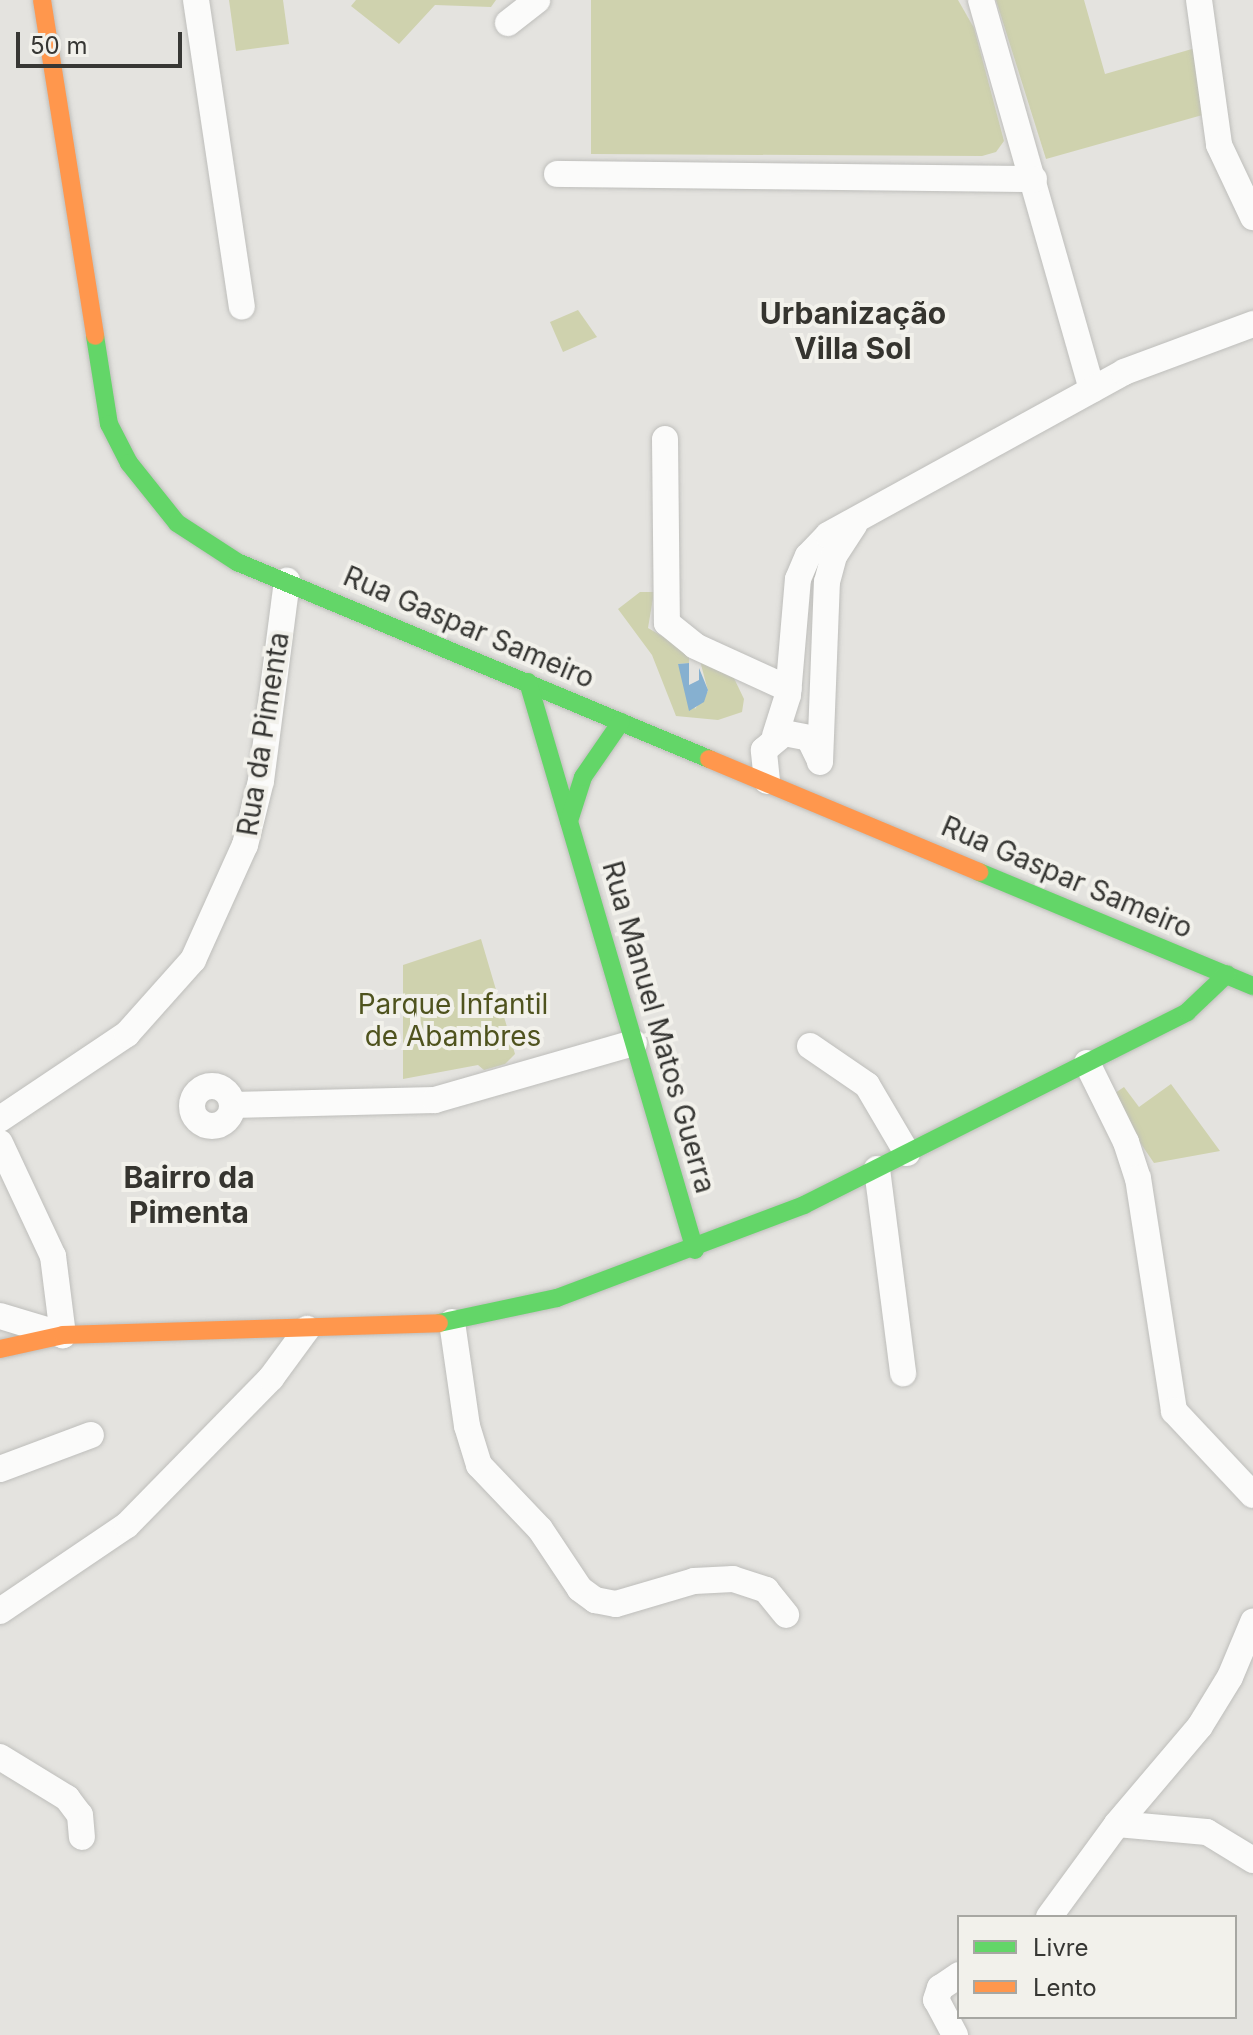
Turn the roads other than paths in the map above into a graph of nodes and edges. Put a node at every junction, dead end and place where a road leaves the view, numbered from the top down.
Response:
1 (42, 0) edge
2 (196, 0) edge
3 (537, 0) edge
4 (981, 0) edge
5 (1199, 0) edge
6 (508, 23) dead end
7 (557, 174) dead end
8 (1034, 179) junction
9 (1253, 217) edge
10 (242, 307) dead end
11 (1253, 324) edge
12 (1092, 389) junction
13 (665, 439) dead end
14 (863, 515) junction
15 (287, 581) junction
16 (795, 615) junction
17 (825, 617) junction
18 (528, 682) junction
19 (789, 689) junction
20 (621, 722) junction
21 (769, 743) junction
22 (819, 767) junction
23 (736, 769) junction
24 (767, 781) junction
25 (794, 793) junction
26 (819, 803) junction
27 (569, 821) junction
28 (1227, 974) junction
29 (1253, 985) edge
30 (634, 1043) junction
31 (810, 1046) dead end
32 (1087, 1063) junction
33 (232, 1105) dead end
34 (0, 1119) edge
35 (0, 1143) edge
36 (907, 1153) junction
37 (877, 1169) junction
38 (695, 1250) junction
39 (0, 1316) edge
40 (452, 1322) junction
41 (307, 1329) junction
42 (63, 1335) junction
43 (0, 1349) edge
44 (903, 1373) dead end
45 (91, 1435) dead end
46 (0, 1469) edge
47 (1253, 1495) edge
48 (0, 1611) edge
49 (786, 1615) dead end
50 (1253, 1622) edge
51 (0, 1757) edge
52 (1117, 1824) junction
53 (82, 1837) dead end
54 (1253, 1860) edge
55 (1050, 1915) edge
56 (957, 1976) edge
57 (955, 2035) edge

1 - 15 street, Rua Gaspar Sameiro
2 - 10 street
3 - 6 street
4 - 8 street
5 - 9 street
7 - 8 street
8 - 12 street
11 - 12 street
12 - 14 street
13 - 19 street
14 - 16 street
14 - 17 street
15 - 18 street, Rua Gaspar Sameiro
15 - 34 street, Rua da Pimenta
16 - 17 street
16 - 19 street
17 - 22 street
18 - 20 street, Rua Gaspar Sameiro
18 - 27 street, Rua Manuel Matos Guerra
19 - 21 street
20 - 23 street, Rua Gaspar Sameiro
20 - 27 street
21 - 22 street
21 - 23 street
21 - 24 street
22 - 25 street
22 - 26 street
23 - 24 street, Rua Gaspar Sameiro
24 - 25 street, Rua Gaspar Sameiro
25 - 26 street, Rua Gaspar Sameiro
26 - 28 street, Rua Gaspar Sameiro
27 - 30 street, Rua Manuel Matos Guerra
28 - 29 street, Rua Gaspar Sameiro
28 - 32 street
30 - 33 street
30 - 38 street, Rua Manuel Matos Guerra
31 - 36 street
32 - 36 street
32 - 47 street
35 - 42 street
36 - 37 street
37 - 38 street
37 - 44 street
38 - 40 street
39 - 42 street
40 - 41 street
40 - 49 street
41 - 42 street
41 - 48 street
42 - 43 street
45 - 46 street
50 - 52 street
51 - 53 street
52 - 54 street
52 - 55 street
56 - 57 street

